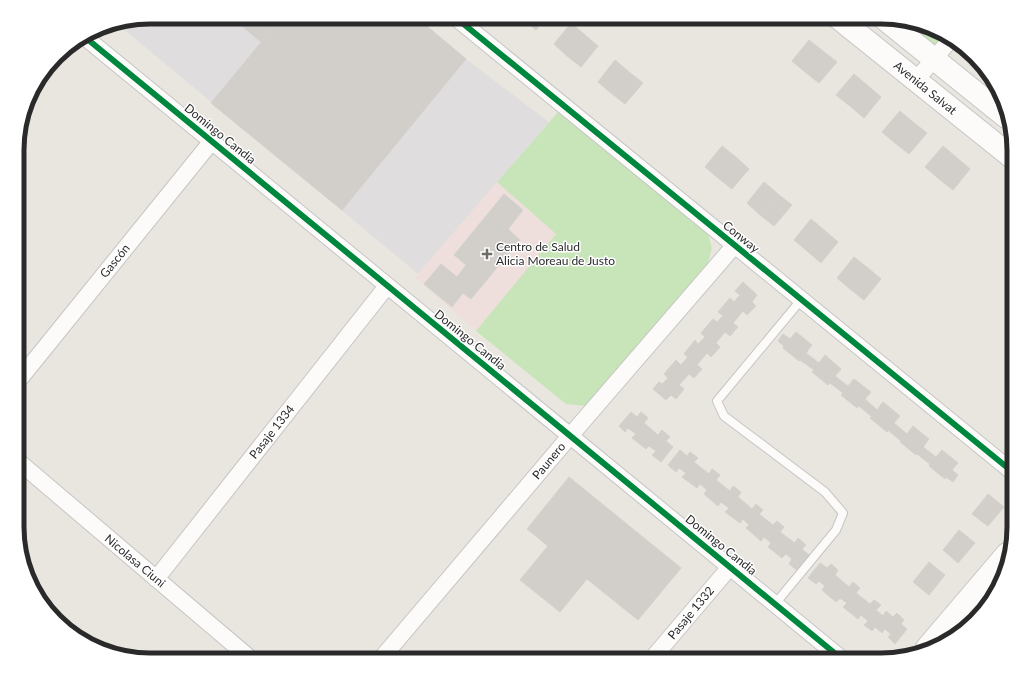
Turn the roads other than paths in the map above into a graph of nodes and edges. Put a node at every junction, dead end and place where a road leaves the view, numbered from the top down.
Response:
1 (464, 24) edge
2 (846, 24) edge
3 (891, 25) edge
4 (89, 40) edge
5 (948, 43) edge
6 (934, 59) junction
7 (916, 80) junction
8 (1002, 113) edge
9 (212, 141) junction
10 (1007, 153) edge
11 (734, 246) junction
12 (387, 286) junction
13 (801, 300) junction
14 (24, 374) edge
15 (570, 436) junction
16 (24, 466) edge
17 (1007, 467) edge
18 (1003, 559) edge
19 (730, 567) junction
20 (156, 579) junction
21 (775, 604) junction
22 (933, 641) edge
23 (244, 653) edge
24 (386, 653) edge
25 (657, 653) edge
26 (834, 653) edge

1 - 11 street, Conway
2 - 7 street, Avenida Salvat
3 - 6 street
4 - 9 street, Domingo Candia
5 - 6 street
6 - 7 street
6 - 8 street
7 - 10 street, Avenida Salvat
9 - 12 street, Domingo Candia
9 - 14 street, Gascón
11 - 13 street, Conway
11 - 15 street, Paunero
12 - 15 street, Domingo Candia
12 - 20 street, Pasaje 1334
13 - 17 street, Conway
13 - 21 lane
15 - 19 street, Domingo Candia
15 - 24 street, Paunero
16 - 20 street, Nicolasa Ciuni
18 - 22 street
19 - 21 street, Domingo Candia
19 - 25 street, Pasaje 1332
20 - 23 street, Nicolasa Ciuni
21 - 26 street, Domingo Candia

